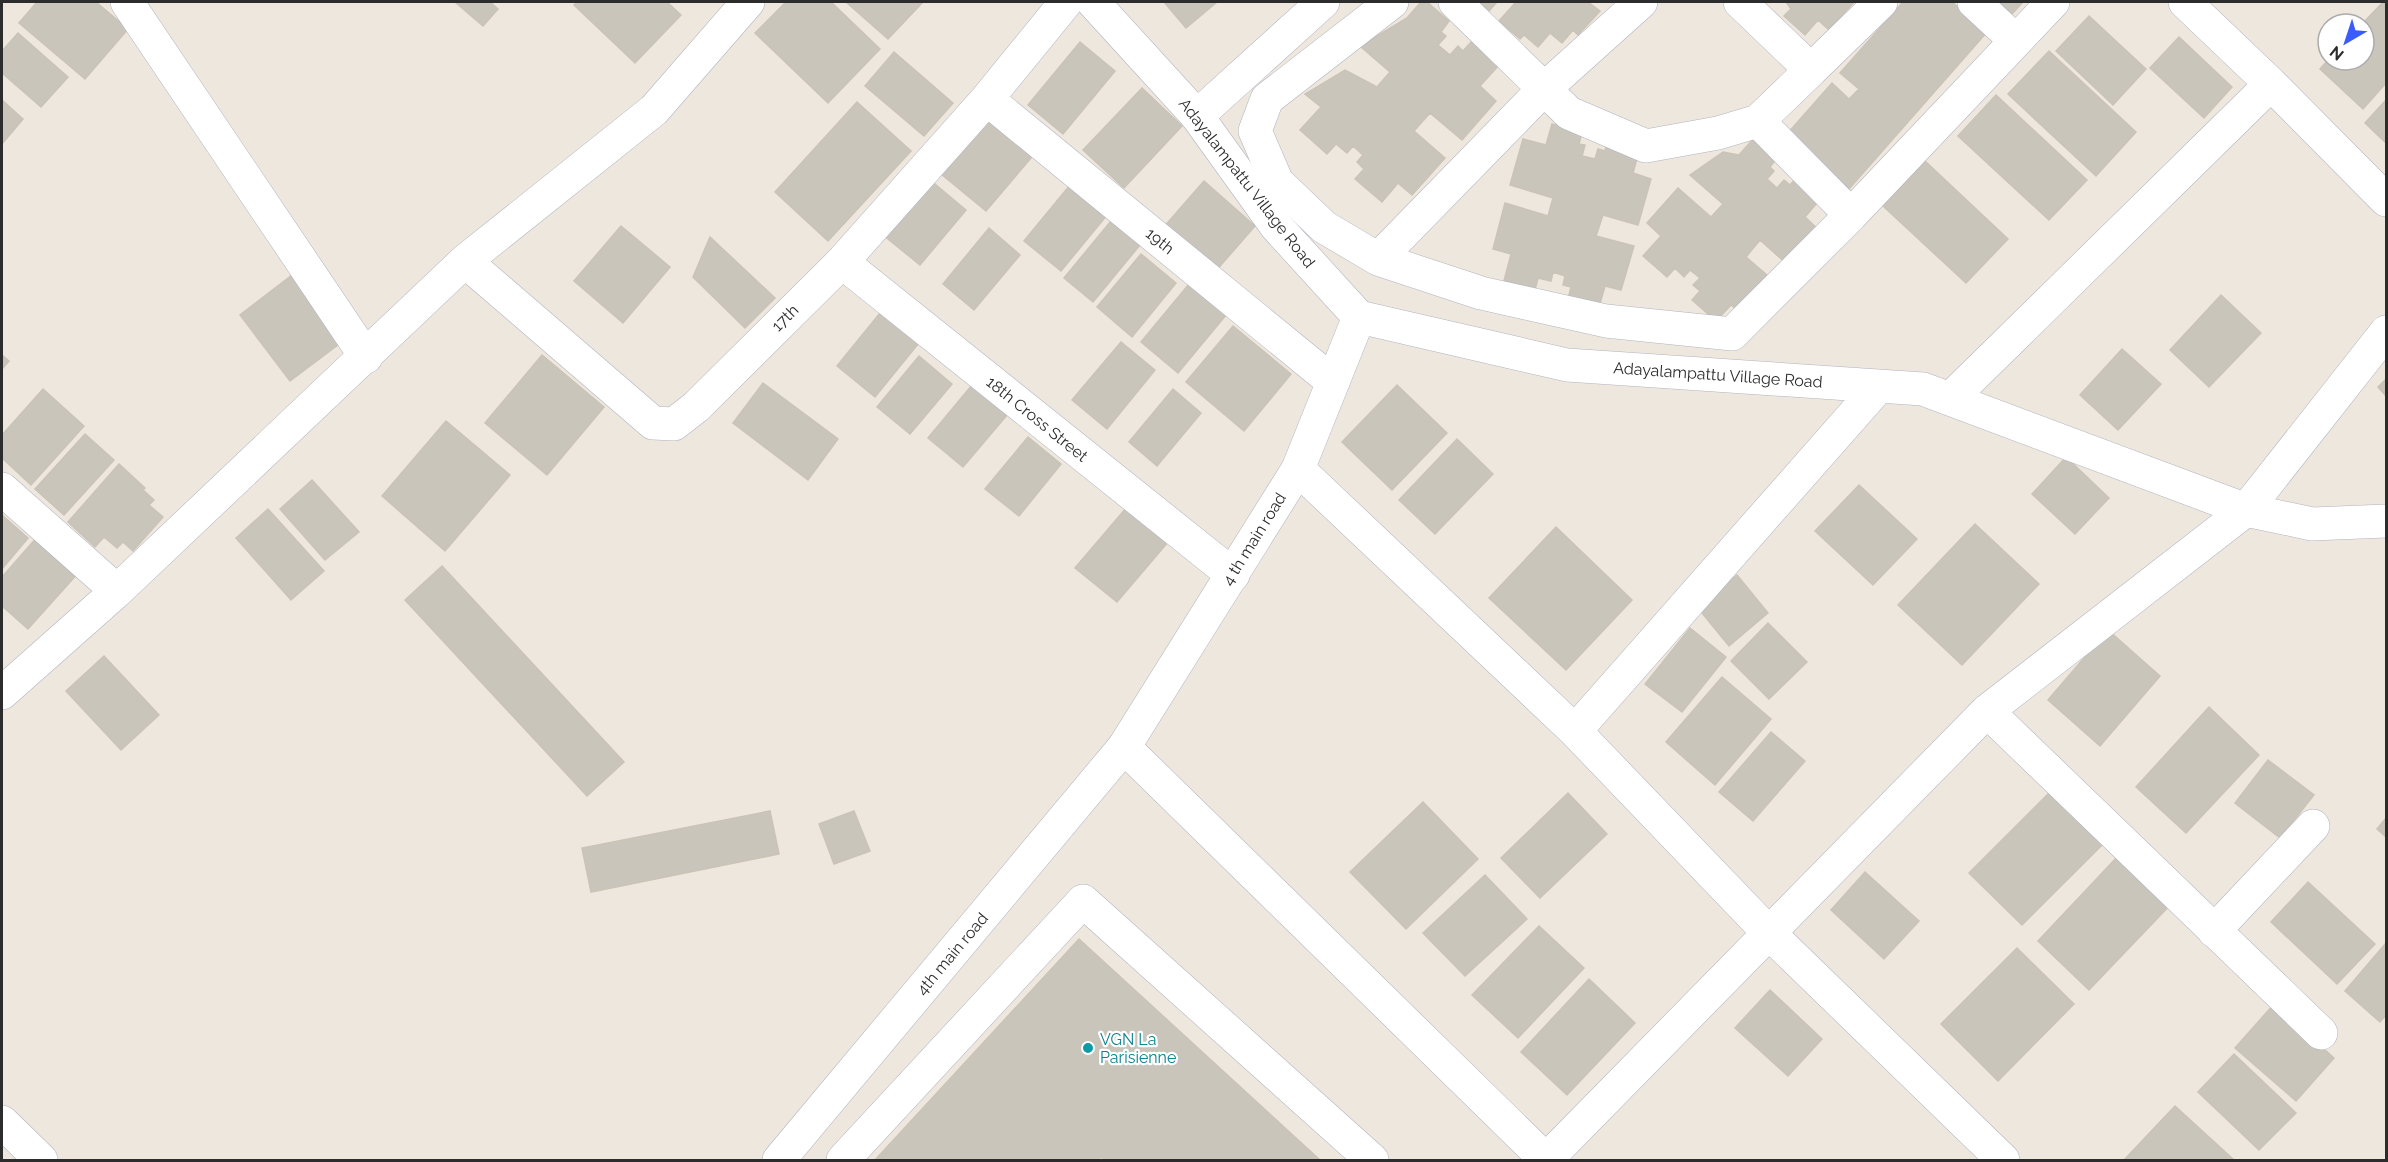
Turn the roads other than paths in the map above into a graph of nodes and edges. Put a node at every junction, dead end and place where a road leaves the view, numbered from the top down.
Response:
1 (127, 2) edge
2 (748, 2) edge
3 (1066, 2) edge
4 (1094, 2) edge
5 (1323, 2) edge
6 (1392, 2) edge
7 (1455, 2) edge
8 (1641, 2) edge
9 (1740, 2) edge
10 (1881, 2) edge
11 (1974, 2) edge
12 (2053, 2) edge
13 (2185, 2) edge
14 (2015, 40) junction
15 (1811, 70) junction
16 (2271, 84) junction
17 (1543, 90) junction
18 (987, 99) junction
19 (1197, 116) junction
20 (1758, 121) junction
21 (2386, 200) edge
22 (1851, 215) junction
23 (1378, 259) junction
24 (465, 261) junction
25 (842, 262) junction
26 (1359, 317) junction
27 (2386, 332) edge
28 (366, 357) junction
29 (1332, 382) junction
30 (1879, 386) junction
31 (1950, 399) junction
32 (1298, 469) junction
33 (2, 489) edge
34 (2246, 510) junction
35 (2386, 521) edge
36 (1233, 575) junction
37 (117, 591) junction
38 (2, 693) edge
39 (1988, 711) junction
40 (1575, 731) junction
41 (1124, 747) junction
42 (2313, 826) dead end
43 (2214, 931) junction
44 (1768, 932) junction
45 (2321, 1033) dead end
46 (1546, 1160) edge
47 (779, 1161) edge
48 (843, 1161) edge
49 (1372, 1161) edge
50 (2003, 1161) edge

1 - 28 street
2 - 24 street
3 - 18 street, 17th
4 - 19 street, Adayalampattu Village Road
5 - 19 street
6 - 23 street
7 - 17 street
8 - 17 street
9 - 15 street
10 - 15 street
11 - 14 street
12 - 14 street
13 - 16 street
14 - 22 street
15 - 20 street
16 - 21 street
16 - 31 street
17 - 20 street
17 - 23 street
18 - 25 street, 17th
18 - 29 street, 19th
19 - 26 street, Adayalampattu Village Road
20 - 22 street
22 - 23 street
24 - 25 street, 17th
24 - 28 street
25 - 36 street, 18th Cross Street
26 - 29 street, 4 th main road
26 - 30 street, Adayalampattu Village Road
27 - 34 street
28 - 37 street
29 - 32 street, 4 th main road
30 - 31 street, Adayalampattu Village Road
30 - 40 street
31 - 34 street, Adayalampattu Village Road
32 - 36 street, 4 th main road
32 - 40 street
33 - 37 street
34 - 35 street, Adayalampattu Village Road
34 - 39 street
36 - 41 street, 4 th main road
37 - 38 street
39 - 43 street
39 - 44 street
40 - 44 street
41 - 46 street
41 - 47 street, 4th main road
42 - 43 street
43 - 45 street
44 - 46 street
44 - 50 street
48 - 49 street

